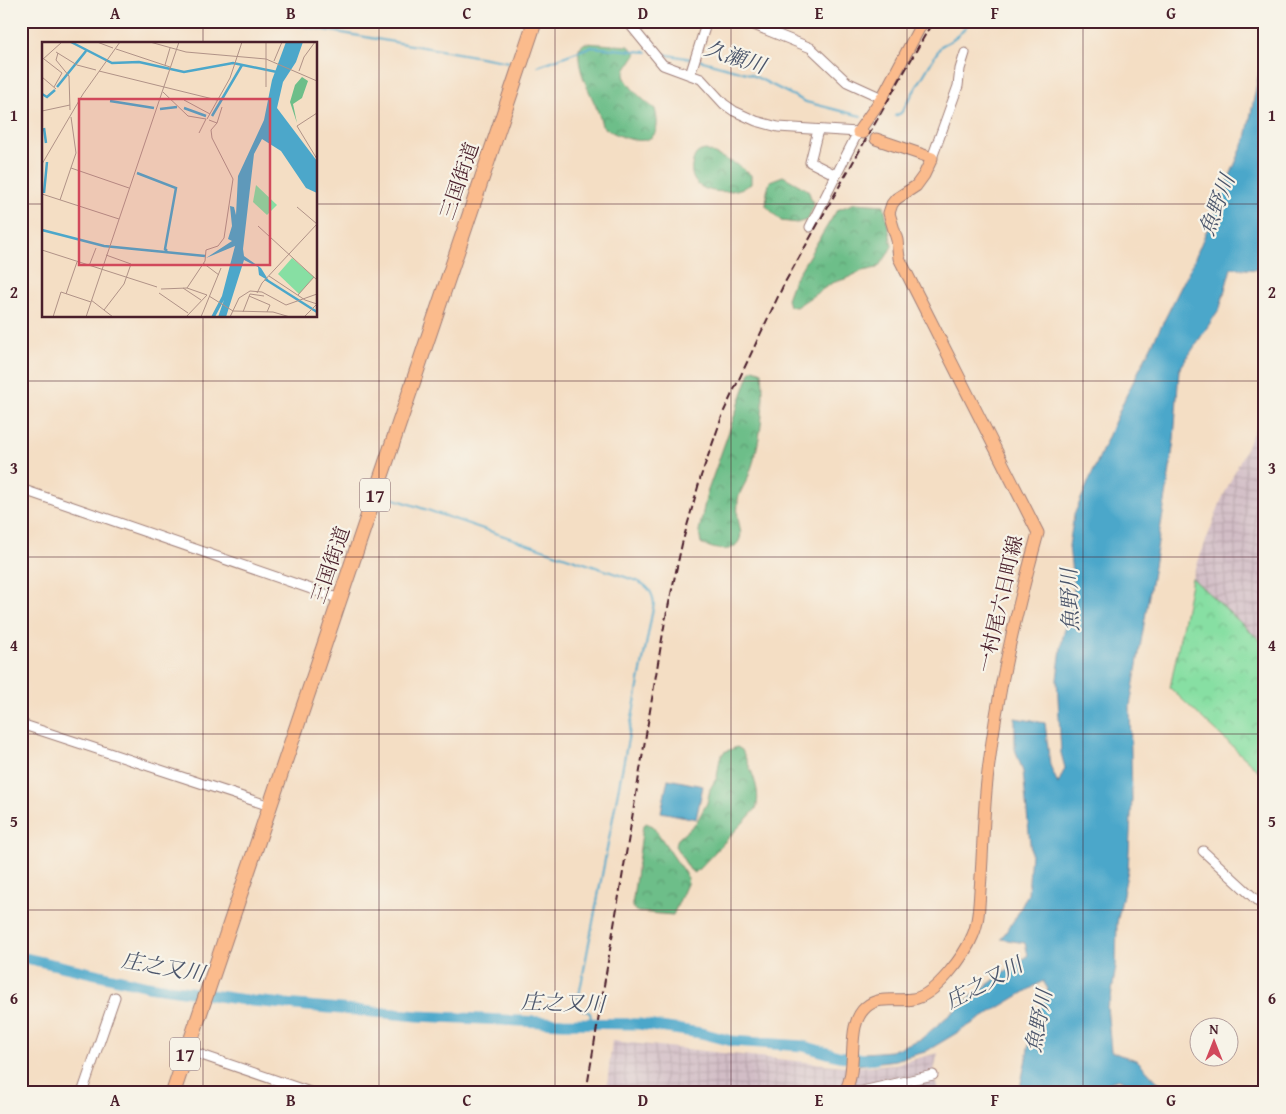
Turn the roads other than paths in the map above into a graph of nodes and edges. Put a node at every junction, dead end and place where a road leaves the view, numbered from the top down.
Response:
1 (535, 21) edge
2 (627, 21) edge
3 (707, 21) edge
4 (744, 21) edge
5 (923, 21) edge
6 (965, 53) dead end
7 (690, 75) junction
8 (882, 98) junction
9 (818, 130) junction
10 (860, 133) junction
11 (876, 139) dead end
12 (932, 158) junction
13 (836, 175) junction
14 (810, 227) dead end
15 (21, 489) edge
16 (340, 599) junction
17 (21, 724) edge
18 (270, 806) junction
19 (1203, 851) dead end
20 (1265, 908) edge
21 (115, 997) dead end
22 (187, 1050) junction
23 (933, 1075) dead end
24 (845, 1092) edge
25 (82, 1093) edge
26 (172, 1093) edge
27 (313, 1093) edge

1 - 16 highway, 三国街道 / 17
2 - 7 street
3 - 7 street
4 - 8 street
5 - 8 main road
6 - 12 street
7 - 9 street
8 - 10 main road
9 - 10 street
9 - 13 street
10 - 13 street
11 - 12 main road
12 - 24 main road, 一村尾六日町線
13 - 14 street
15 - 16 street
16 - 18 highway, 三国街道 / 17
17 - 18 street
18 - 22 highway, 三国街道 / 17
19 - 20 street
21 - 25 street
22 - 26 highway, 三国街道 / 17
22 - 27 street
23 - 24 street

